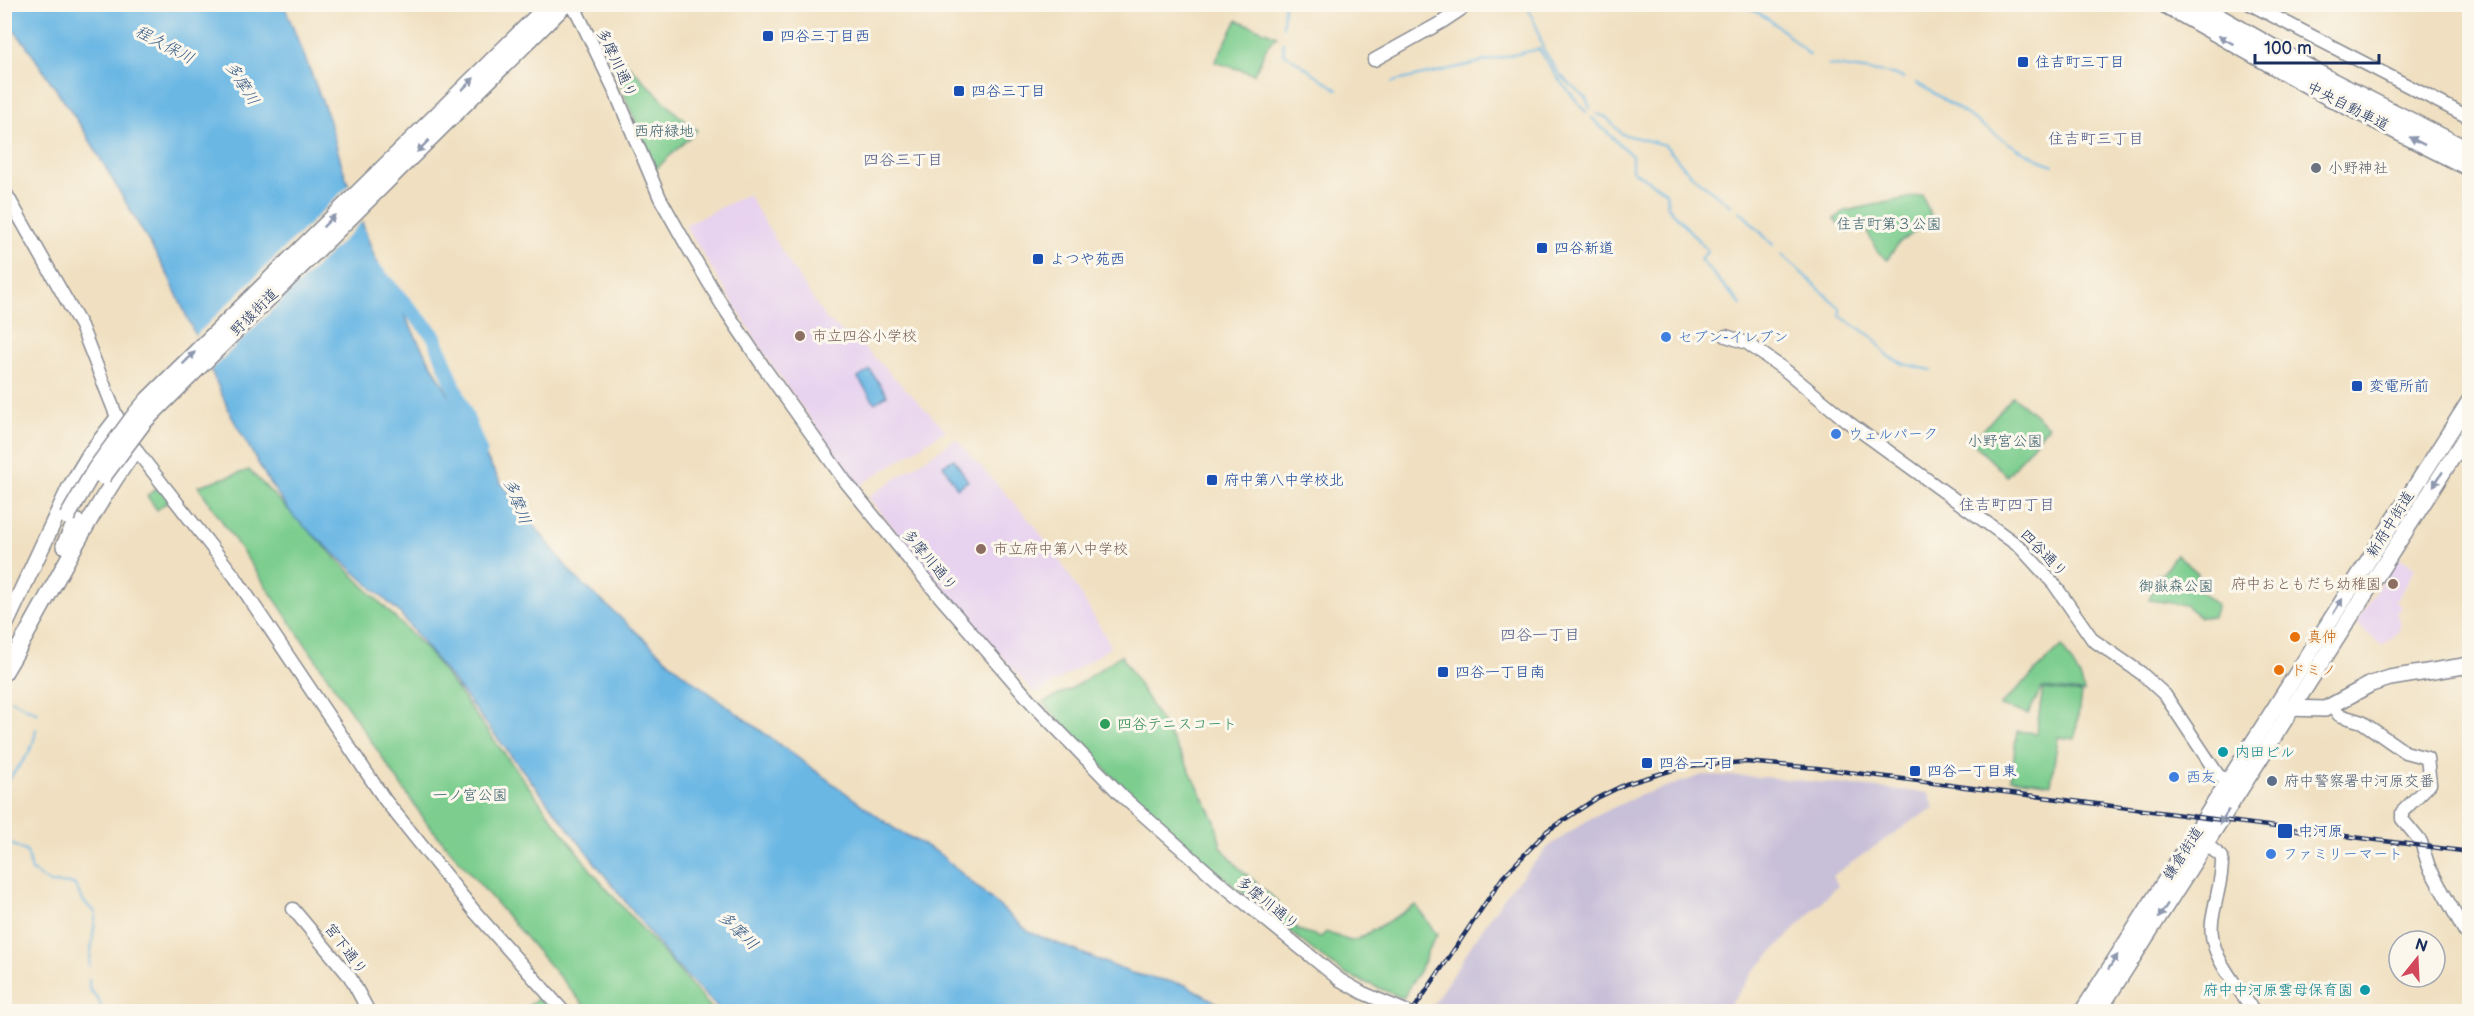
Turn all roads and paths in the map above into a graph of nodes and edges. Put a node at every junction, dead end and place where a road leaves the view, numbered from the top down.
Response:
1 (1469, 4) edge
2 (2166, 4) edge
3 (2194, 4) edge
4 (2250, 4) edge
5 (572, 6) edge
6 (550, 9) edge
7 (1374, 60) dead end
8 (2469, 118) edge
9 (2469, 152) edge
10 (2469, 167) edge
11 (4, 190) edge
12 (1726, 336) dead end
13 (2469, 400) edge
14 (117, 419) junction
15 (2469, 430) edge
16 (135, 450) junction
17 (71, 519) junction
18 (4, 628) edge
19 (4, 644) edge
20 (2469, 664) edge
21 (4, 666) edge
22 (4, 673) edge
23 (2332, 706) junction
24 (2292, 708) junction
25 (2273, 709) junction
26 (2235, 786) junction
27 (2206, 844) junction
28 (293, 909) dead end
29 (2469, 935) edge
30 (369, 1011) edge
31 (564, 1011) edge
32 (1408, 1011) edge
33 (2082, 1011) edge
34 (2098, 1011) edge
35 (2254, 1011) edge

1 - 7 street
10 -> 2 highway, 中央自動車道
3 - 9 highway, 中央自動車道
4 - 8 street
5 - 6 main road, 野猿街道
5 - 32 street, 多摩川通り
6 - 17 main road, 野猿街道, bridge
11 - 14 street
12 - 26 street, 四谷通り
25 -> 13 main road, 新府中街道
14 - 16 street
14 - 18 main road
15 -> 24 main road, 新府中街道
16 - 22 main road
16 - 31 street
17 - 19 main road, 野猿街道
17 - 21 main road, 野猿街道
20 - 23 main road
23 - 24 main road
23 - 29 street
24 - 25 main road
24 - 26 main road, 鎌倉街道
25 - 26 main road, 鎌倉街道
26 -> 27 main road, 鎌倉街道
33 -> 26 main road, 鎌倉街道
27 -> 34 main road, 鎌倉街道
27 - 35 street
28 - 30 street, 宮下通り

